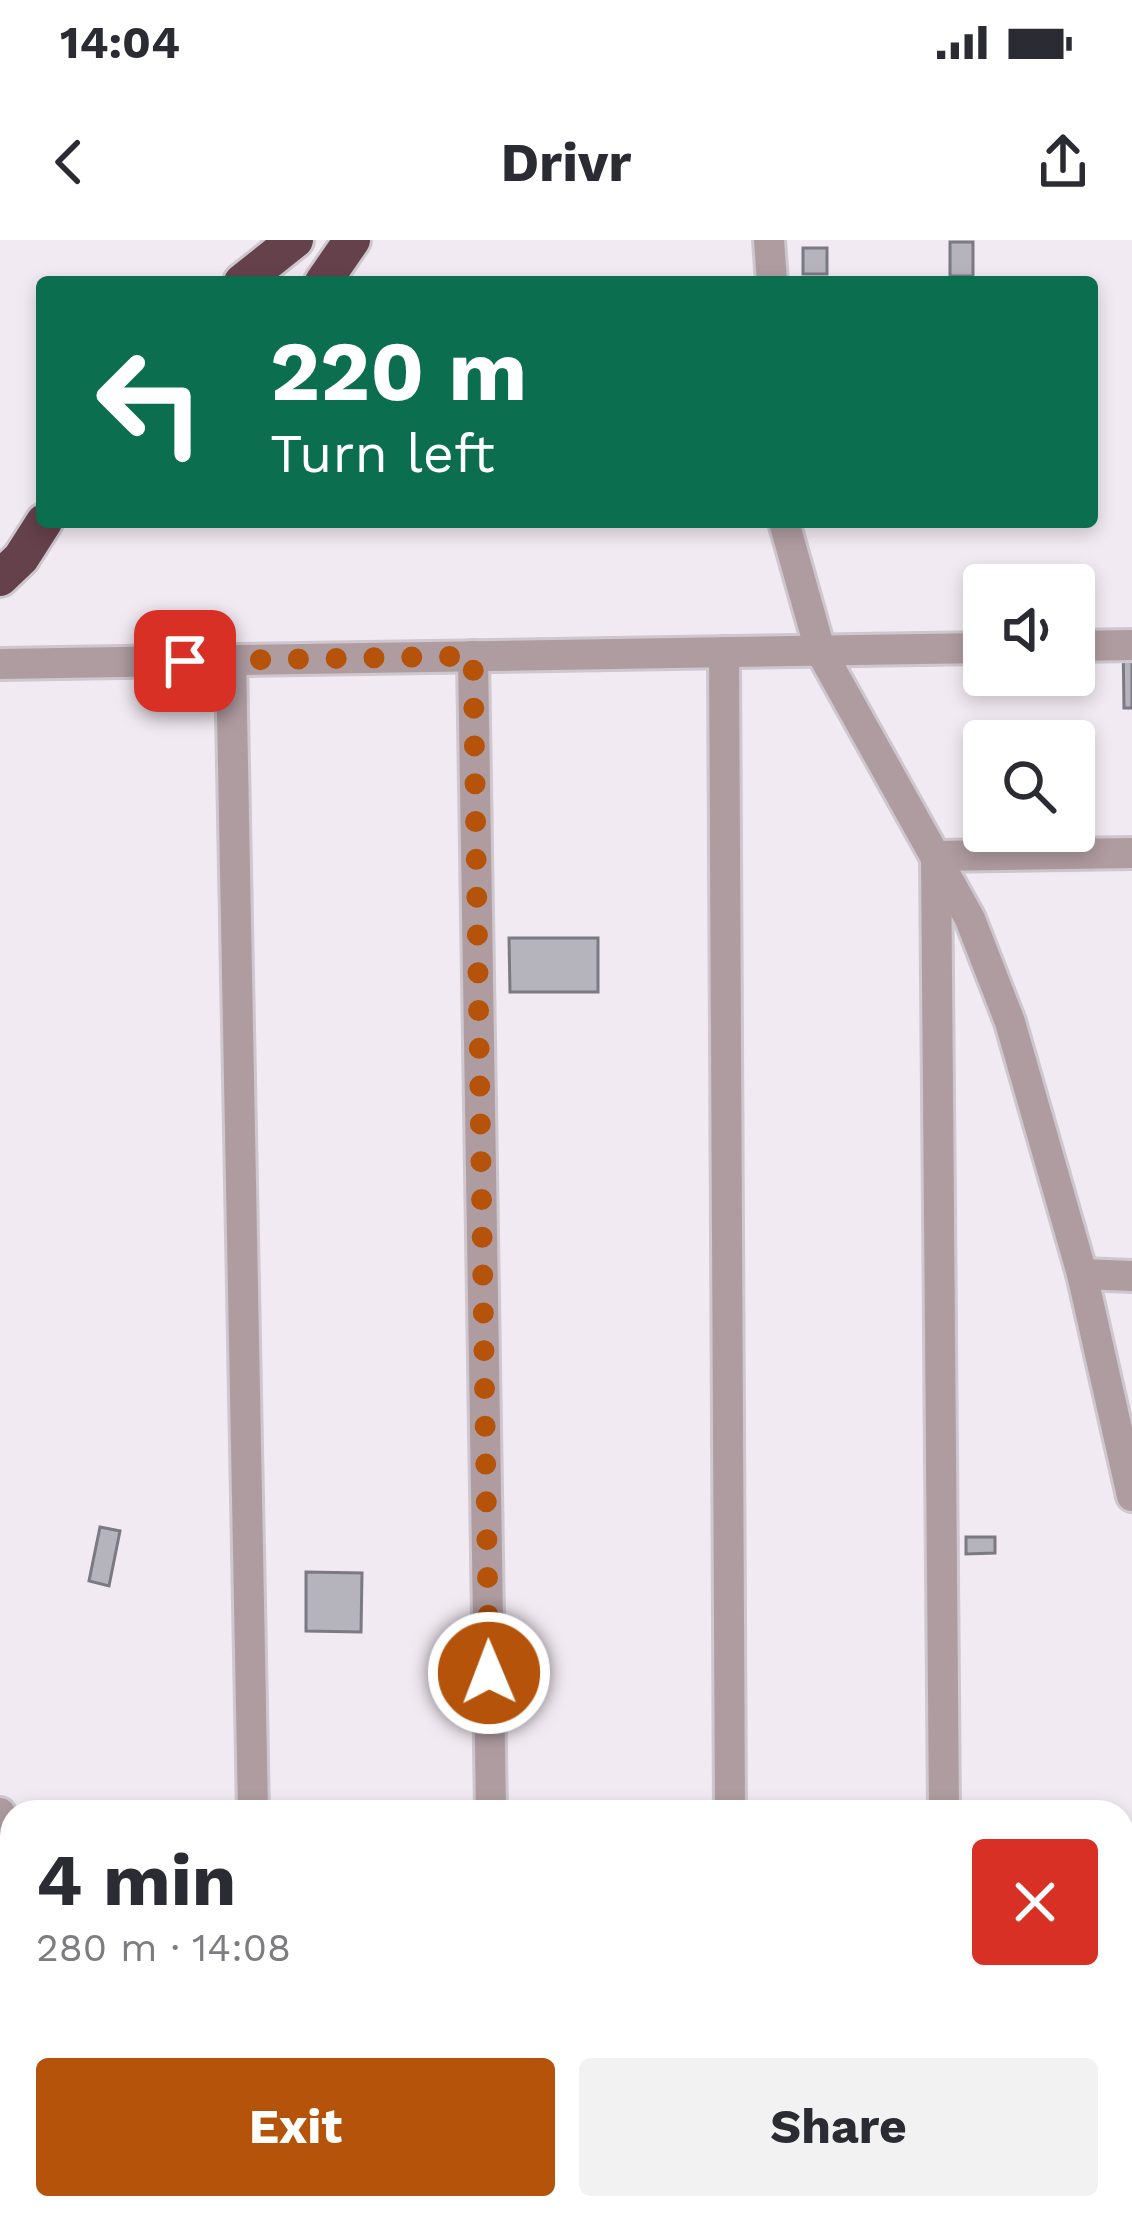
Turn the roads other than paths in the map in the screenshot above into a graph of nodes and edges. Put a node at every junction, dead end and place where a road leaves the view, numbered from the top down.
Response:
1 (295, 240) edge
2 (352, 240) edge
3 (769, 240) edge
4 (250, 276) edge
5 (327, 276) edge
6 (772, 276) edge
7 (40, 528) edge
8 (61, 528) edge
9 (786, 528) edge
10 (11, 568) edge
11 (1132, 645) edge
12 (1095, 646) edge
13 (963, 647) edge
14 (820, 650) junction
15 (724, 652) junction
16 (473, 656) junction
17 (231, 660) junction
18 (0, 664) edge
19 (1132, 853) edge
20 (936, 856) junction
21 (1082, 1274) junction
22 (1132, 1276) edge
23 (1132, 1496) edge
24 (253, 1800) edge
25 (491, 1800) edge
26 (730, 1800) edge
27 (944, 1800) edge

1 - 4 highway
2 - 5 highway
3 - 6 street
7 - 10 highway
8 - 10 highway
9 - 14 street
11 - 12 street
13 - 14 street
14 - 15 street
14 - 20 street
15 - 16 street
15 - 26 street
16 - 17 street
16 - 25 street
17 - 18 street
17 - 24 street
19 - 20 street
20 - 21 street
20 - 27 street
21 - 22 street
21 - 23 street

